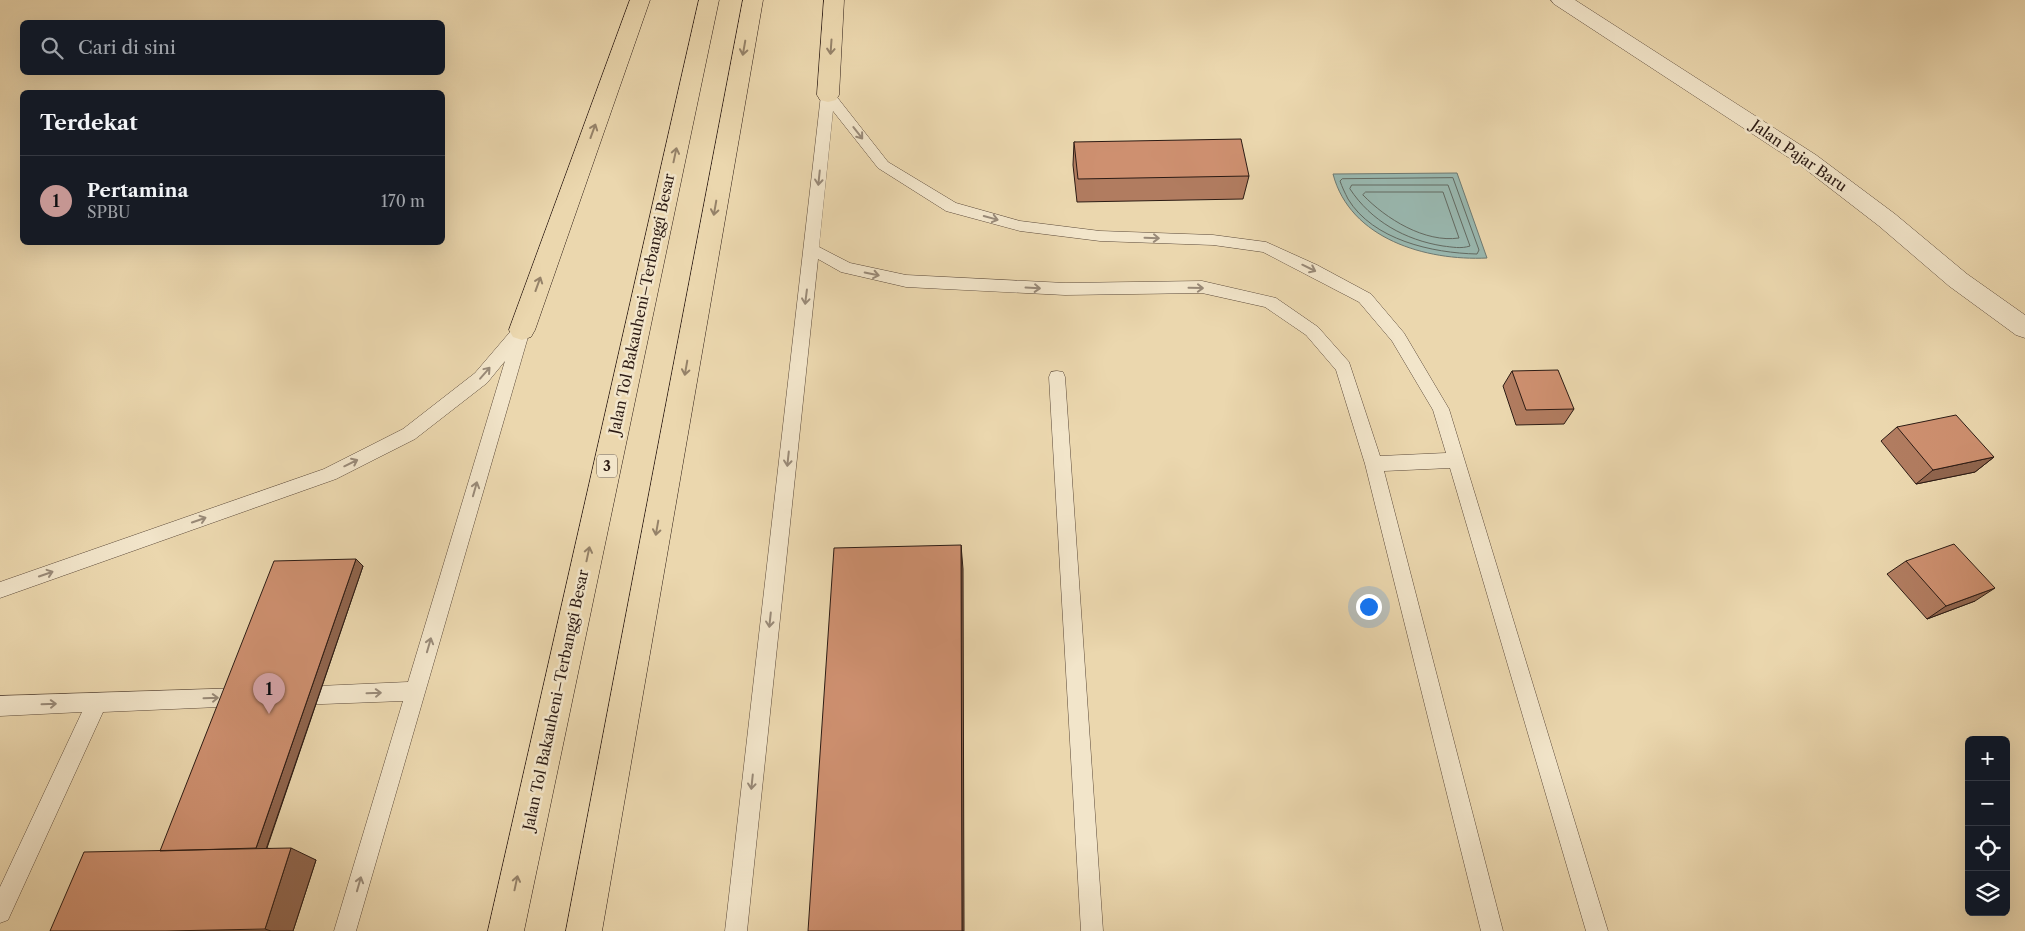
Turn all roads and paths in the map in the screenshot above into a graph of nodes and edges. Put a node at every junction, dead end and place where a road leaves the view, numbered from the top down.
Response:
1 (640, 0) edge
2 (709, 0) edge
3 (753, 0) edge
4 (834, 0) edge
5 (1561, 0) edge
6 (828, 95) junction
7 (811, 249) junction
8 (2025, 328) edge
9 (522, 330) junction
10 (1057, 377) dead end
11 (1456, 460) junction
12 (1374, 464) junction
13 (0, 590) edge
14 (415, 692) junction
15 (276, 696) edge
16 (256, 697) edge
17 (97, 702) junction
18 (0, 706) edge
19 (0, 912) edge
20 (345, 931) edge
21 (506, 931) edge
22 (584, 931) edge
23 (736, 931) edge
24 (1092, 931) edge
25 (1492, 931) edge
26 (1597, 931) edge

9 -> 1 highway
21 -> 2 highway, Jalan Tol Bakauheni–Terbanggi Besar / 3
3 -> 22 highway
4 -> 6 highway
5 - 8 street, Jalan Pajar Baru
6 -> 7 lane
6 -> 11 lane
7 -> 12 lane
7 -> 23 lane
13 -> 9 lane
14 -> 9 lane
10 - 24 lane
11 - 12 lane
11 - 26 lane
12 - 25 lane
15 -> 14 lane
20 -> 14 lane
17 -> 16 lane
18 -> 17 lane
17 - 19 lane

